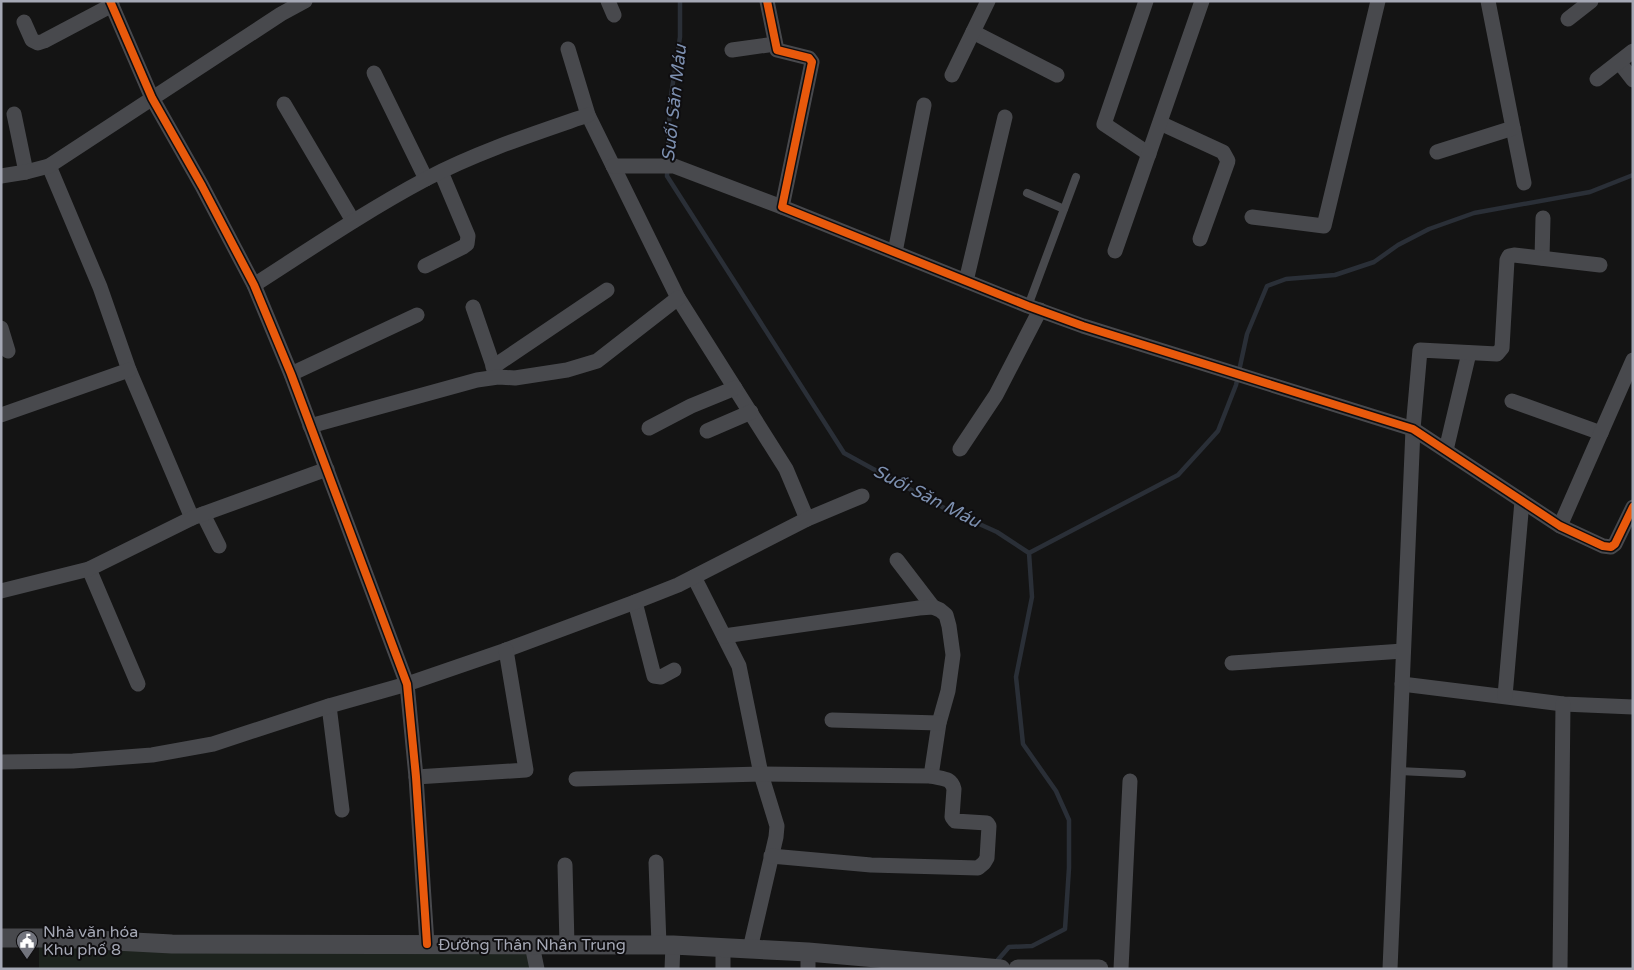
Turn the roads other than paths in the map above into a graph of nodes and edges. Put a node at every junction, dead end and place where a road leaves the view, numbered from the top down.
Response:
1 (305, 1) edge
2 (608, 1) edge
3 (767, 1) edge
4 (988, 1) edge
5 (1146, 1) edge
6 (1202, 1) edge
7 (1378, 1) edge
8 (1488, 1) edge
9 (1591, 1) edge
10 (111, 3) edge
11 (279, 8) edge
12 (614, 16) dead end
13 (1568, 19) dead end
14 (24, 22) dead end
15 (973, 32) junction
16 (776, 44) junction
17 (568, 49) dead end
18 (732, 50) dead end
19 (1633, 51) edge
20 (1619, 62) junction
21 (374, 73) dead end
22 (952, 75) dead end
23 (1057, 75) dead end
24 (1597, 79) dead end
25 (1633, 80) edge
26 (152, 98) junction
27 (284, 104) dead end
28 (924, 105) dead end
29 (14, 114) dead end
30 (588, 115) junction
31 (1005, 117) dead end
32 (1160, 123) junction
33 (1513, 128) junction
34 (1437, 152) dead end
35 (1149, 154) junction
36 (49, 166) junction
37 (613, 166) junction
38 (26, 172) junction
39 (441, 172) junction
40 (1, 176) edge
41 (1076, 177) dead end
42 (426, 179) junction
43 (1524, 183) dead end
44 (1027, 193) dead end
45 (782, 207) junction
46 (1064, 209) junction
47 (1252, 217) dead end
48 (1542, 218) dead end
49 (353, 221) junction
50 (1200, 239) dead end
51 (1115, 251) dead end
52 (895, 252) junction
53 (1542, 258) junction
54 (1600, 265) dead end
55 (425, 266) dead end
56 (966, 281) junction
57 (254, 285) junction
58 (607, 290) dead end
59 (678, 298) junction
60 (473, 307) dead end
61 (1034, 308) junction
62 (417, 315) dead end
63 (1, 328) edge
64 (8, 352) dead end
65 (1469, 353) junction
66 (1633, 360) edge
67 (129, 370) junction
68 (496, 372) junction
69 (291, 374) junction
70 (735, 388) junction
71 (1512, 401) dead end
72 (751, 412) junction
73 (1, 414) edge
74 (310, 426) junction
75 (649, 428) dead end
76 (1413, 428) junction
77 (706, 431) dead end
78 (1601, 433) junction
79 (960, 449) dead end
80 (1446, 450) junction
81 (327, 468) junction
82 (862, 496) dead end
83 (1522, 501) junction
84 (1633, 507) edge
85 (197, 516) junction
86 (807, 519) junction
87 (1560, 526) junction
88 (219, 546) dead end
89 (897, 560) dead end
90 (89, 568) junction
91 (694, 577) junction
92 (1, 591) edge
93 (636, 602) junction
94 (933, 607) junction
95 (724, 636) junction
96 (506, 650) junction
97 (1403, 651) junction
98 (1232, 663) dead end
99 (674, 670) dead end
100 (138, 684) dead end
101 (407, 684) junction
102 (1402, 684) junction
103 (1505, 696) junction
104 (1563, 704) junction
105 (330, 706) junction
106 (1633, 707) edge
107 (832, 720) dead end
108 (939, 723) junction
109 (1, 762) edge
110 (1398, 771) junction
111 (761, 774) junction
112 (1462, 774) dead end
113 (931, 776) junction
114 (416, 777) junction
115 (576, 779) dead end
116 (1130, 781) dead end
117 (342, 810) dead end
118 (771, 856) junction
119 (656, 862) dead end
120 (565, 865) dead end
121 (1, 938) edge
122 (427, 944) junction
123 (532, 945) junction
124 (567, 945) junction
125 (666, 945) junction
126 (723, 947) junction
127 (750, 948) junction
128 (808, 960) edge
129 (926, 966) edge
130 (537, 969) edge
131 (672, 969) edge
132 (723, 969) edge
133 (1002, 969) edge
134 (1018, 969) edge
135 (1099, 969) edge
136 (1121, 969) edge
137 (1390, 969) edge
138 (1560, 969) edge

1 - 11 street
2 - 12 street
3 - 16 street
4 - 15 street
5 - 35 street
6 - 32 street
7 - 47 street
8 - 33 street
9 - 13 street
10 - 14 street
10 - 26 street
11 - 26 street
15 - 22 street
15 - 23 street
16 - 18 street
16 - 45 street
17 - 30 street
19 - 20 street
20 - 24 street
20 - 25 street
21 - 42 street
26 - 36 street
26 - 57 street
27 - 49 street
28 - 52 street
29 - 38 street
30 - 37 street
30 - 39 street
31 - 56 street
32 - 35 street
32 - 50 street
33 - 34 street
33 - 43 street
35 - 51 street
36 - 38 street
36 - 67 street
37 - 45 street
37 - 59 street
38 - 40 street
39 - 42 street
39 - 55 street
41 - 46 lane
42 - 49 street
44 - 46 lane
45 - 52 street
46 - 61 lane
48 - 53 street
49 - 57 street
52 - 56 street
53 - 54 street
53 - 65 street
56 - 61 street
57 - 69 street
58 - 68 street
59 - 68 street
59 - 70 street
60 - 68 street
61 - 76 street
61 - 79 street
62 - 69 street
63 - 64 street
65 - 76 street
65 - 80 street
66 - 78 street
67 - 73 street
67 - 85 street
68 - 74 street
69 - 74 street
70 - 72 street
70 - 75 street
71 - 78 street
72 - 77 street
72 - 86 street
74 - 81 street
76 - 80 street
76 - 97 street
78 - 87 street
80 - 83 street
81 - 85 street
81 - 101 street
82 - 86 street
83 - 87 street
83 - 103 street
84 - 87 street
85 - 88 street
85 - 90 street
86 - 91 street
89 - 94 street
90 - 92 street
90 - 100 street
91 - 93 street
91 - 95 street
93 - 96 street
93 - 99 street
94 - 95 street
94 - 108 street
95 - 111 street
96 - 101 street
96 - 114 street
97 - 98 street
97 - 102 street
101 - 105 street
101 - 114 street
102 - 103 street
102 - 110 street
103 - 104 street
104 - 106 street
104 - 138 street
105 - 109 street
105 - 117 street
107 - 108 street
108 - 113 street
110 - 112 lane
110 - 137 street
111 - 113 street
111 - 115 street
111 - 118 street
113 - 118 street
114 - 122 street
116 - 136 street
118 - 127 street
119 - 125 street
120 - 124 street
121 - 122 street, Đường Thân Nhân Trung
122 - 123 street, Đường Thân Nhân Trung
123 - 124 street, Đường Thân Nhân Trung
123 - 130 street
124 - 125 street, Đường Thân Nhân Trung
125 - 126 street, Đường Thân Nhân Trung
125 - 131 street
126 - 127 street, Đường Thân Nhân Trung
126 - 132 street
127 - 128 street, Đường Thân Nhân Trung
128 - 129 street, Đường Thân Nhân Trung
129 - 133 street, Đường Thân Nhân Trung
134 - 135 street

